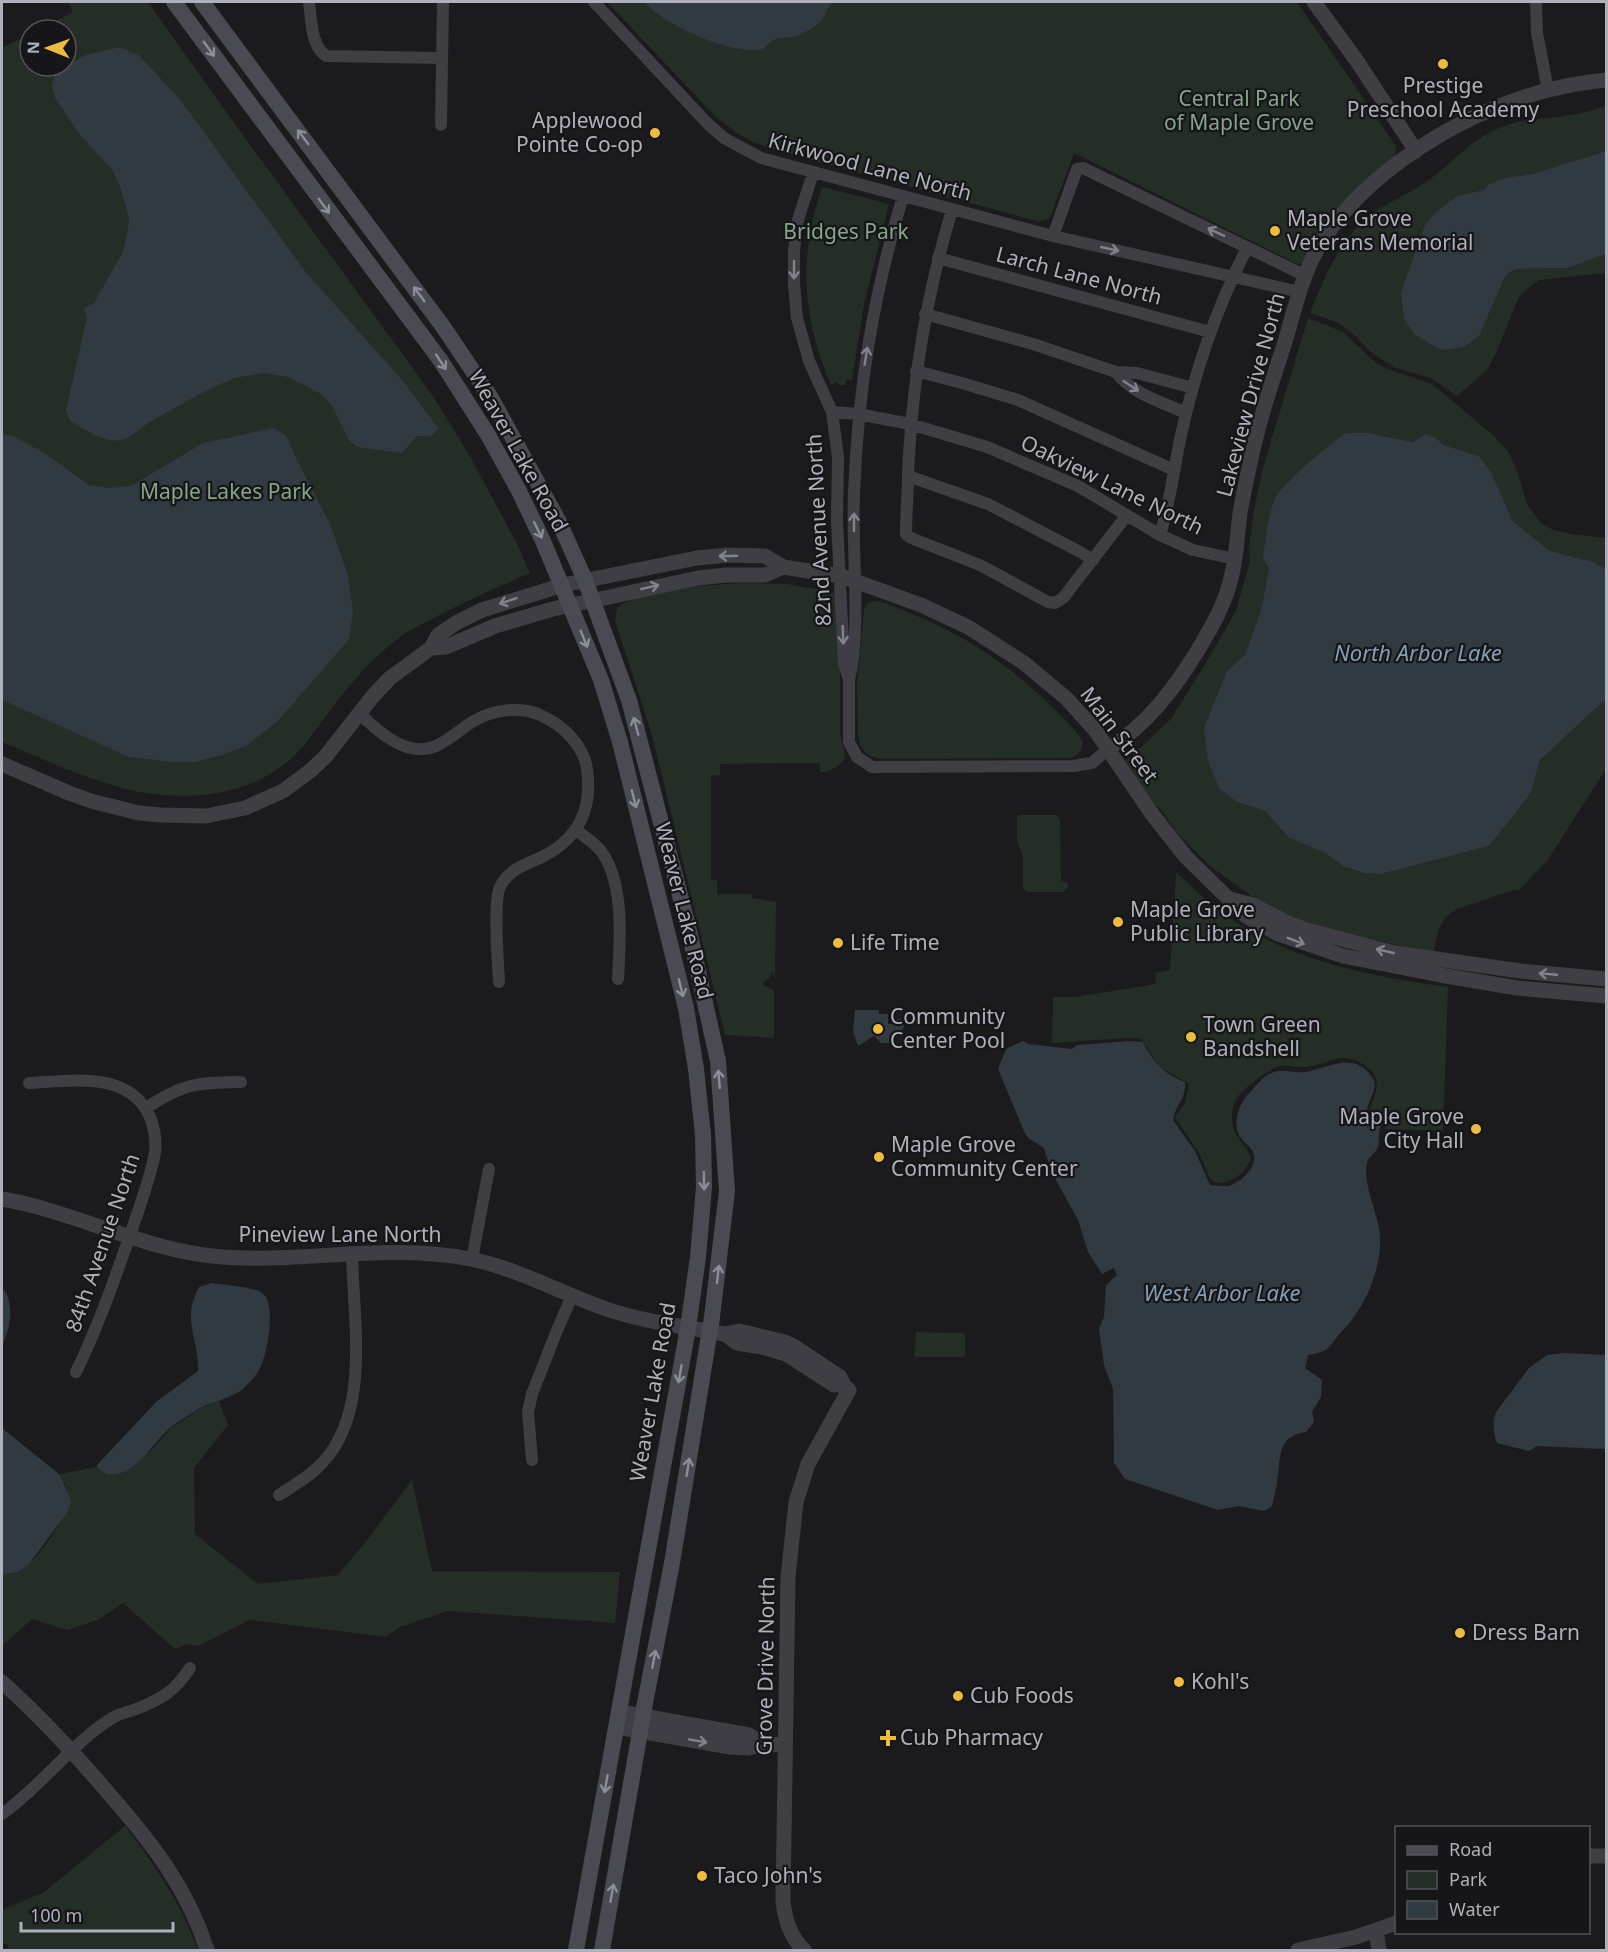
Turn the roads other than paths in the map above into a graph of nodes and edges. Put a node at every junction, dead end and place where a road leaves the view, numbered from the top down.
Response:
1 (174, 2) edge
2 (202, 2) edge
3 (309, 2) edge
4 (443, 2) edge
5 (594, 2) edge
6 (1314, 2) edge
7 (1536, 2) edge
8 (442, 58) junction
9 (1606, 80) edge
10 (1548, 90) junction
11 (441, 125) dead end
12 (1416, 151) junction
13 (813, 173) junction
14 (903, 196) junction
15 (952, 210) junction
16 (1053, 237) junction
17 (1247, 248) junction
18 (938, 258) junction
19 (1306, 276) junction
20 (1232, 277) junction
21 (1300, 292) junction
22 (926, 314) junction
23 (1210, 333) junction
24 (916, 371) junction
25 (1116, 372) junction
26 (1193, 388) junction
27 (832, 412) junction
28 (1186, 413) junction
29 (858, 414) junction
30 (910, 424) junction
31 (1174, 470) junction
32 (908, 476) junction
33 (1128, 515) junction
34 (1160, 535) junction
35 (1234, 559) junction
36 (1093, 560) junction
37 (783, 567) junction
38 (848, 579) junction
39 (585, 580) junction
40 (563, 585) junction
41 (593, 601) junction
42 (571, 606) junction
43 (431, 648) junction
44 (359, 712) junction
45 (1108, 749) junction
46 (864, 763) joint
47 (2, 764) edge
48 (576, 830) junction
49 (1229, 899) junction
50 (618, 979) dead end
51 (1606, 979) edge
52 (499, 982) dead end
53 (1606, 996) edge
54 (241, 1082) dead end
55 (29, 1083) dead end
56 (146, 1108) junction
57 (489, 1169) dead end
58 (2, 1200) edge
59 (130, 1236) junction
60 (352, 1254) junction
61 (472, 1259) junction
62 (572, 1296) junction
63 (688, 1328) junction
64 (718, 1333) junction
65 (76, 1372) dead end
66 (847, 1388) joint
67 (532, 1460) dead end
68 (279, 1495) dead end
69 (190, 1668) dead end
70 (2, 1682) edge
71 (619, 1719) junction
72 (642, 1723) junction
73 (785, 1745) junction
74 (72, 1751) junction
75 (2, 1814) edge
76 (1590, 1856) edge
77 (1606, 1856) edge
78 (1395, 1923) edge
79 (1376, 1930) junction
80 (1357, 1944) edge
81 (207, 1950) edge
82 (576, 1950) edge
83 (602, 1950) edge
84 (804, 1950) edge
85 (1298, 1950) edge
86 (1379, 1950) edge

1 -> 40 main road, Weaver Lake Road
39 -> 2 main road, Weaver Lake Road
3 - 8 street
4 - 8 street
5 - 13 street, Kirkwood Lane North
6 - 12 street
7 - 10 street
8 - 11 street
9 - 10 street, Lakeview Drive North
10 - 12 street, Lakeview Drive North
12 - 19 street, Lakeview Drive North
13 - 14 street, Kirkwood Lane North
13 -> 27 street, 82nd Avenue North
14 - 15 street, Kirkwood Lane North
29 -> 14 street, 82nd Avenue North
15 - 16 street, Kirkwood Lane North
15 - 18 street
17 -> 16 street
16 -> 20 street, Kirkwood Lane North
17 - 19 street
17 - 20 street
18 - 22 street
18 - 23 street, Larch Lane North
19 - 21 street, Lakeview Drive North
20 - 21 street, Kirkwood Lane North
20 - 23 street
21 - 35 street, Lakeview Drive North
22 - 24 street
22 - 25 street
23 - 26 street
24 - 30 street
24 - 31 street
25 - 26 street
25 -> 28 street
26 - 28 street
27 - 29 street, Oakview Lane North
27 - 38 street, 82nd Avenue North
28 - 31 street
29 - 30 street, Oakview Lane North
38 -> 29 street, 82nd Avenue North
30 - 32 street
30 - 33 street, Oakview Lane North
31 - 34 street
32 - 36 street
32 - 36 street
33 - 34 street, Oakview Lane North
33 - 36 street
34 - 35 street, Oakview Lane North
35 - 45 street, Lakeview Drive North
37 - 38 street, Main Street
37 -> 39 street, Main Street
41 -> 37 street, Main Street
38 - 45 street, Main Street
38 - 46 street, 82nd Avenue North
39 - 40 street, Main Street
39 - 41 main road, Weaver Lake Road
40 - 42 main road, Weaver Lake Road
40 -> 43 street, Main Street
41 - 42 street, Main Street
64 -> 41 main road, Weaver Lake Road
42 - 43 street, Main Street
42 -> 63 main road, Weaver Lake Road
43 - 44 street
44 - 47 street
44 - 48 street
45 - 46 street, Lakeview Drive North
45 - 49 street, Main Street
48 - 50 street
48 - 52 street
51 -> 49 street, Main Street
49 -> 53 street, Main Street
54 - 56 street
55 - 56 street
56 - 59 street, 84th Avenue North
57 - 61 street
58 - 59 street, Pineview Lane North
59 - 60 street, Pineview Lane North
59 - 65 street, 84th Avenue North
60 - 61 street, Pineview Lane North
60 - 68 street
61 - 62 street, Pineview Lane North
62 - 63 street, Pineview Lane North
62 - 67 street
63 - 64 street, Pineview Lane North
63 -> 71 main road, Weaver Lake Road
64 - 66 street, Pineview Lane North
72 -> 64 main road, Weaver Lake Road
66 - 73 street, Grove Drive North
69 - 74 street
70 - 74 street
71 - 72 street
71 -> 82 main road, Weaver Lake Road
72 - 73 street
83 -> 72 main road, Weaver Lake Road
73 - 84 street, Grove Drive North
74 - 75 street
74 - 81 street
76 - 77 street
78 - 79 street
79 - 80 street
79 - 86 street
80 - 85 street

